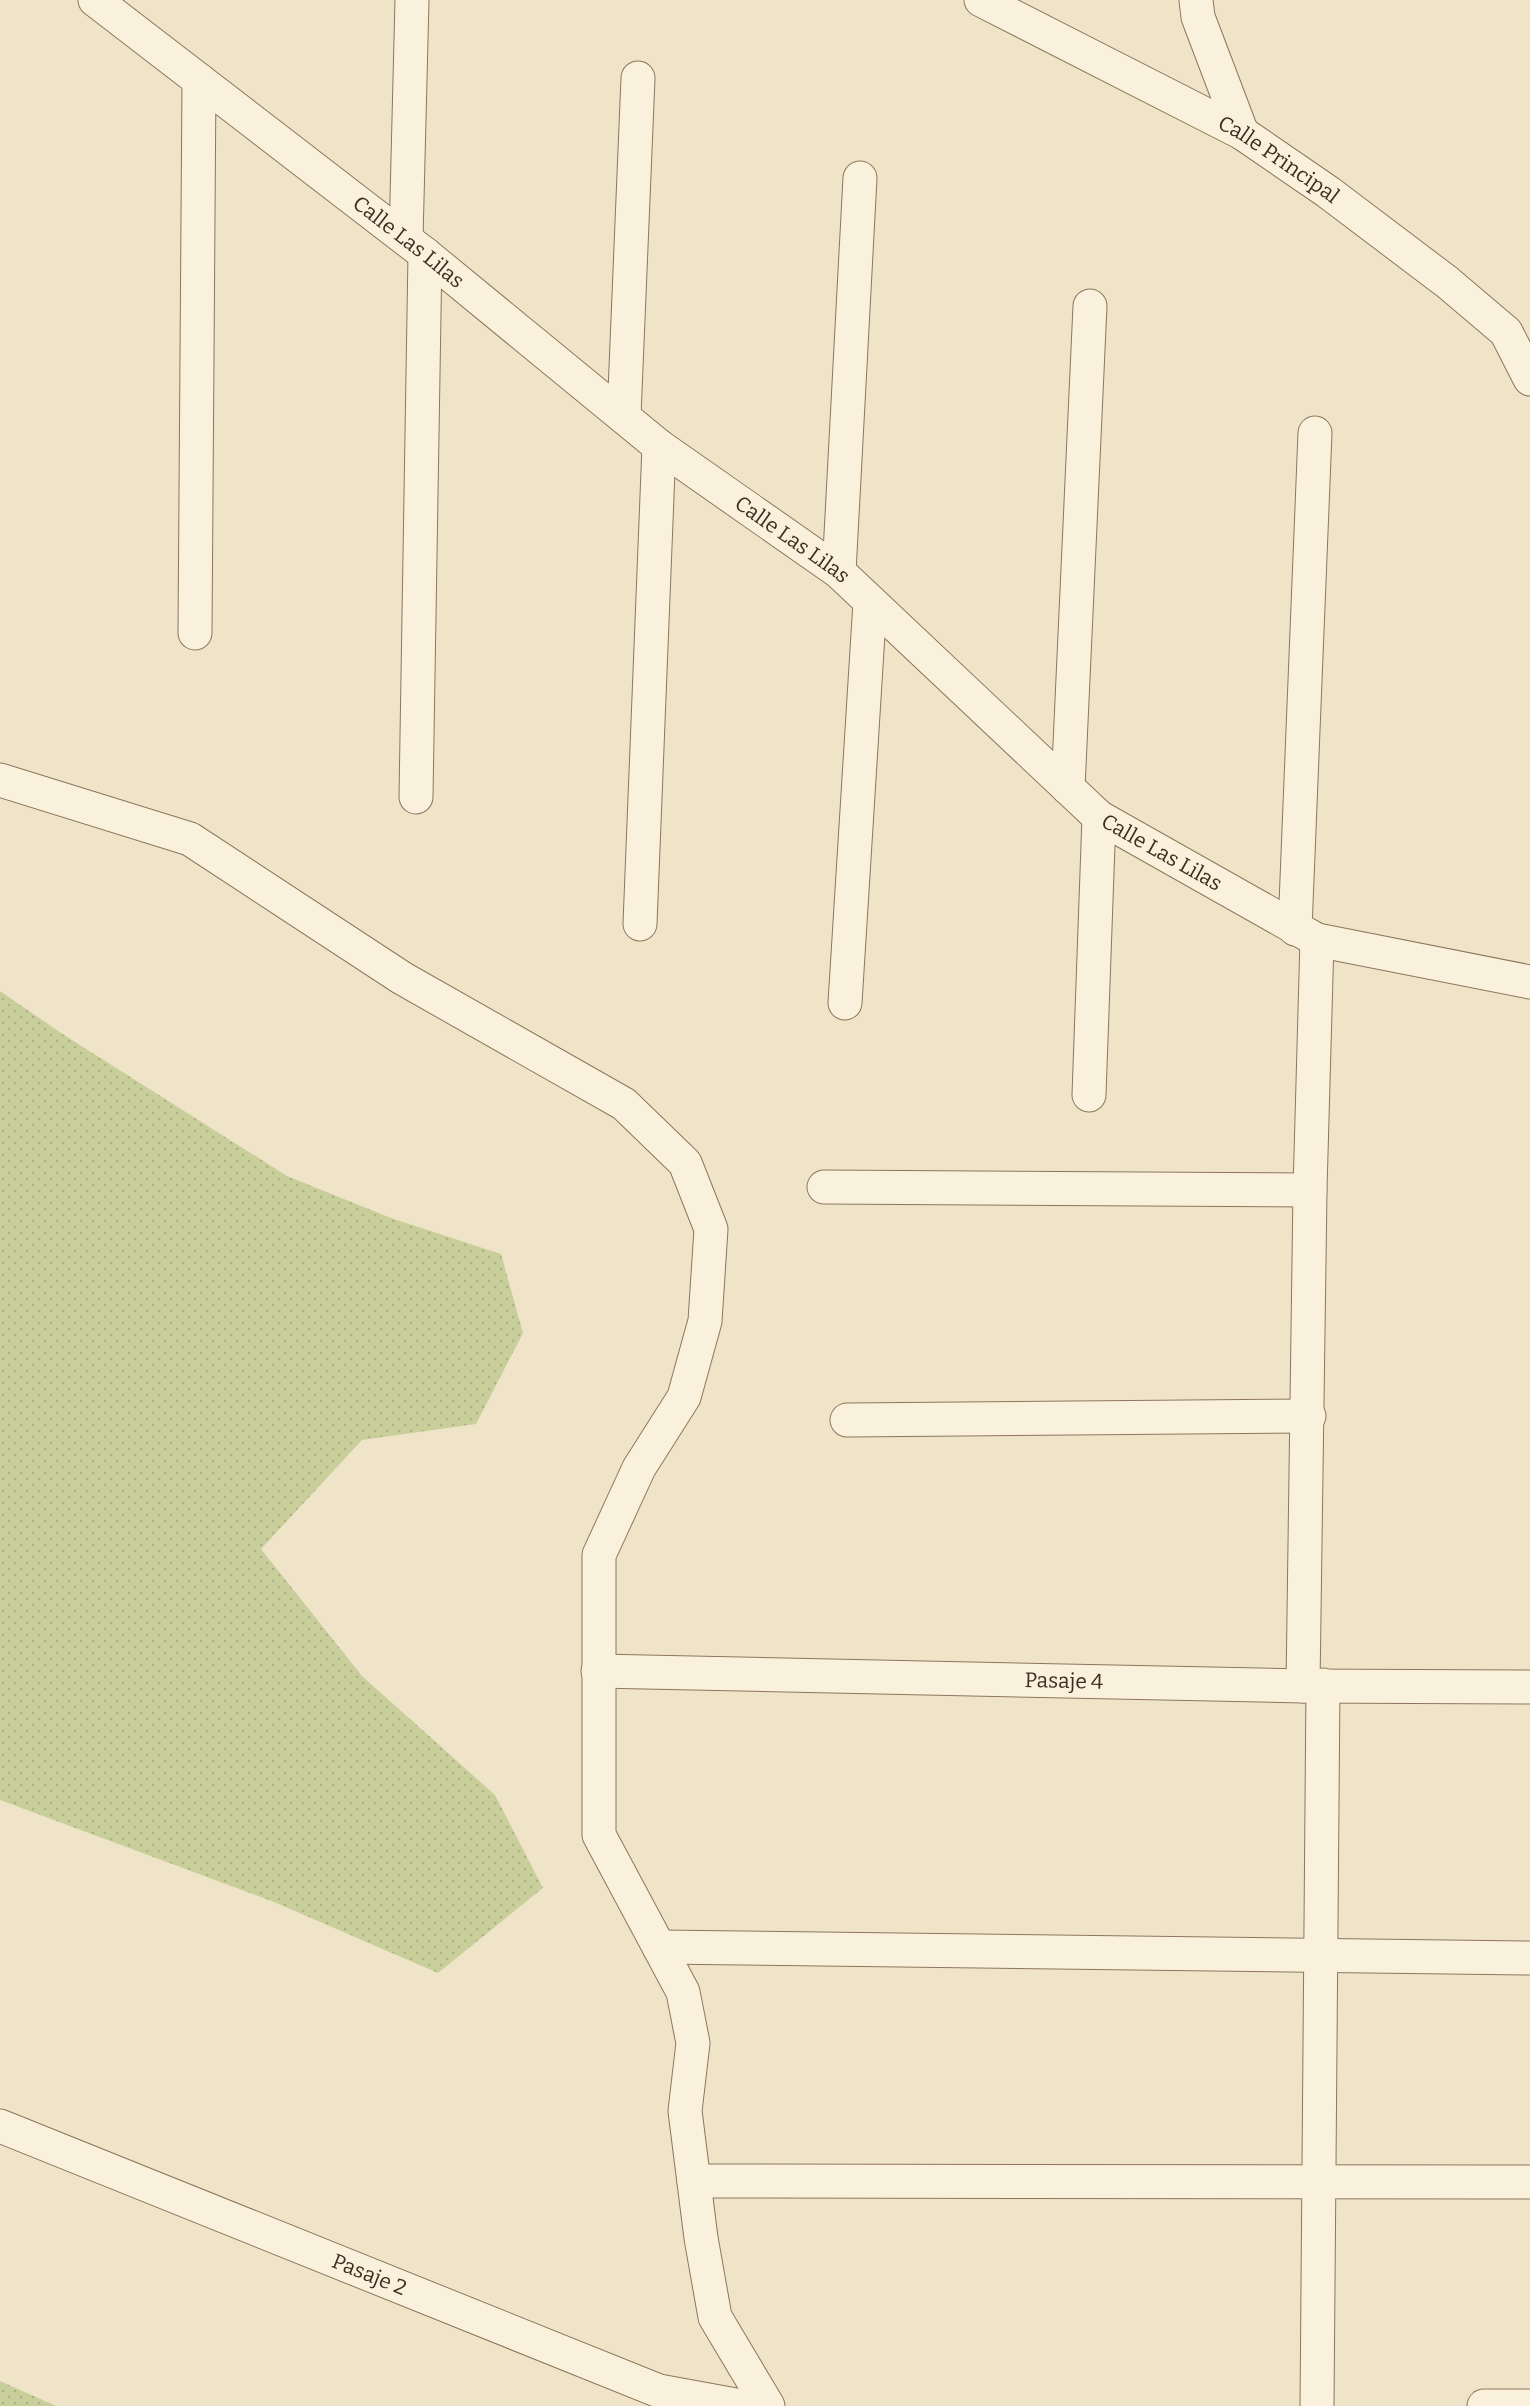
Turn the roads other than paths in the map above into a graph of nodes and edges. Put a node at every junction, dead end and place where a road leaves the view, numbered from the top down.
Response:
1 (95, 0) edge
2 (412, 0) edge
3 (981, 0) edge
4 (1196, 0) edge
5 (638, 78) dead end
6 (199, 80) junction
7 (1242, 133) junction
8 (860, 178) dead end
9 (416, 246) junction
10 (1090, 306) dead end
11 (1530, 378) edge
12 (624, 416) junction
13 (1315, 433) dead end
14 (659, 446) junction
15 (839, 573) junction
16 (870, 602) junction
17 (195, 633) dead end
18 (0, 780) edge
19 (1068, 788) junction
20 (416, 797) dead end
21 (1099, 817) junction
22 (640, 924) dead end
23 (1306, 934) junction
24 (1530, 982) edge
25 (845, 1004) dead end
26 (1089, 1095) dead end
27 (824, 1187) dead end
28 (1310, 1190) junction
29 (1309, 1416) junction
30 (847, 1420) dead end
31 (598, 1671) junction
32 (1313, 1686) junction
33 (1530, 1686) edge
34 (659, 1947) junction
35 (1321, 1956) junction
36 (1530, 1958) edge
37 (0, 2126) edge
38 (694, 2181) junction
39 (1319, 2182) junction
40 (1530, 2182) edge
41 (741, 2406) edge
42 (768, 2406) edge
43 (1317, 2406) edge
44 (1484, 2406) edge
45 (1530, 2406) edge

1 - 6 street, Calle Las Lilas
2 - 9 street
3 - 7 street, Calle Principal
4 - 7 street
5 - 12 street
6 - 9 street, Calle Las Lilas
6 - 17 street
7 - 11 street, Calle Principal
8 - 15 street
9 - 12 street, Calle Las Lilas
9 - 20 street
10 - 19 street
12 - 14 street, Calle Las Lilas
13 - 23 street
14 - 15 street, Calle Las Lilas
14 - 22 street
15 - 16 street, Calle Las Lilas
16 - 19 street, Calle Las Lilas
16 - 25 street
18 - 31 street
19 - 21 street, Calle Las Lilas
21 - 23 street, Calle Las Lilas
21 - 26 street
23 - 24 street, Calle Las Lilas
23 - 28 street
27 - 28 street
28 - 29 street
29 - 30 street
29 - 32 street
31 - 32 street, Pasaje 4
31 - 34 street
32 - 33 street, Pasaje 4
32 - 35 street
34 - 35 street
34 - 38 street
35 - 36 street
35 - 39 street
37 - 41 street, Pasaje 2
38 - 39 street
38 - 42 street
39 - 40 street
39 - 43 street
44 - 45 street

